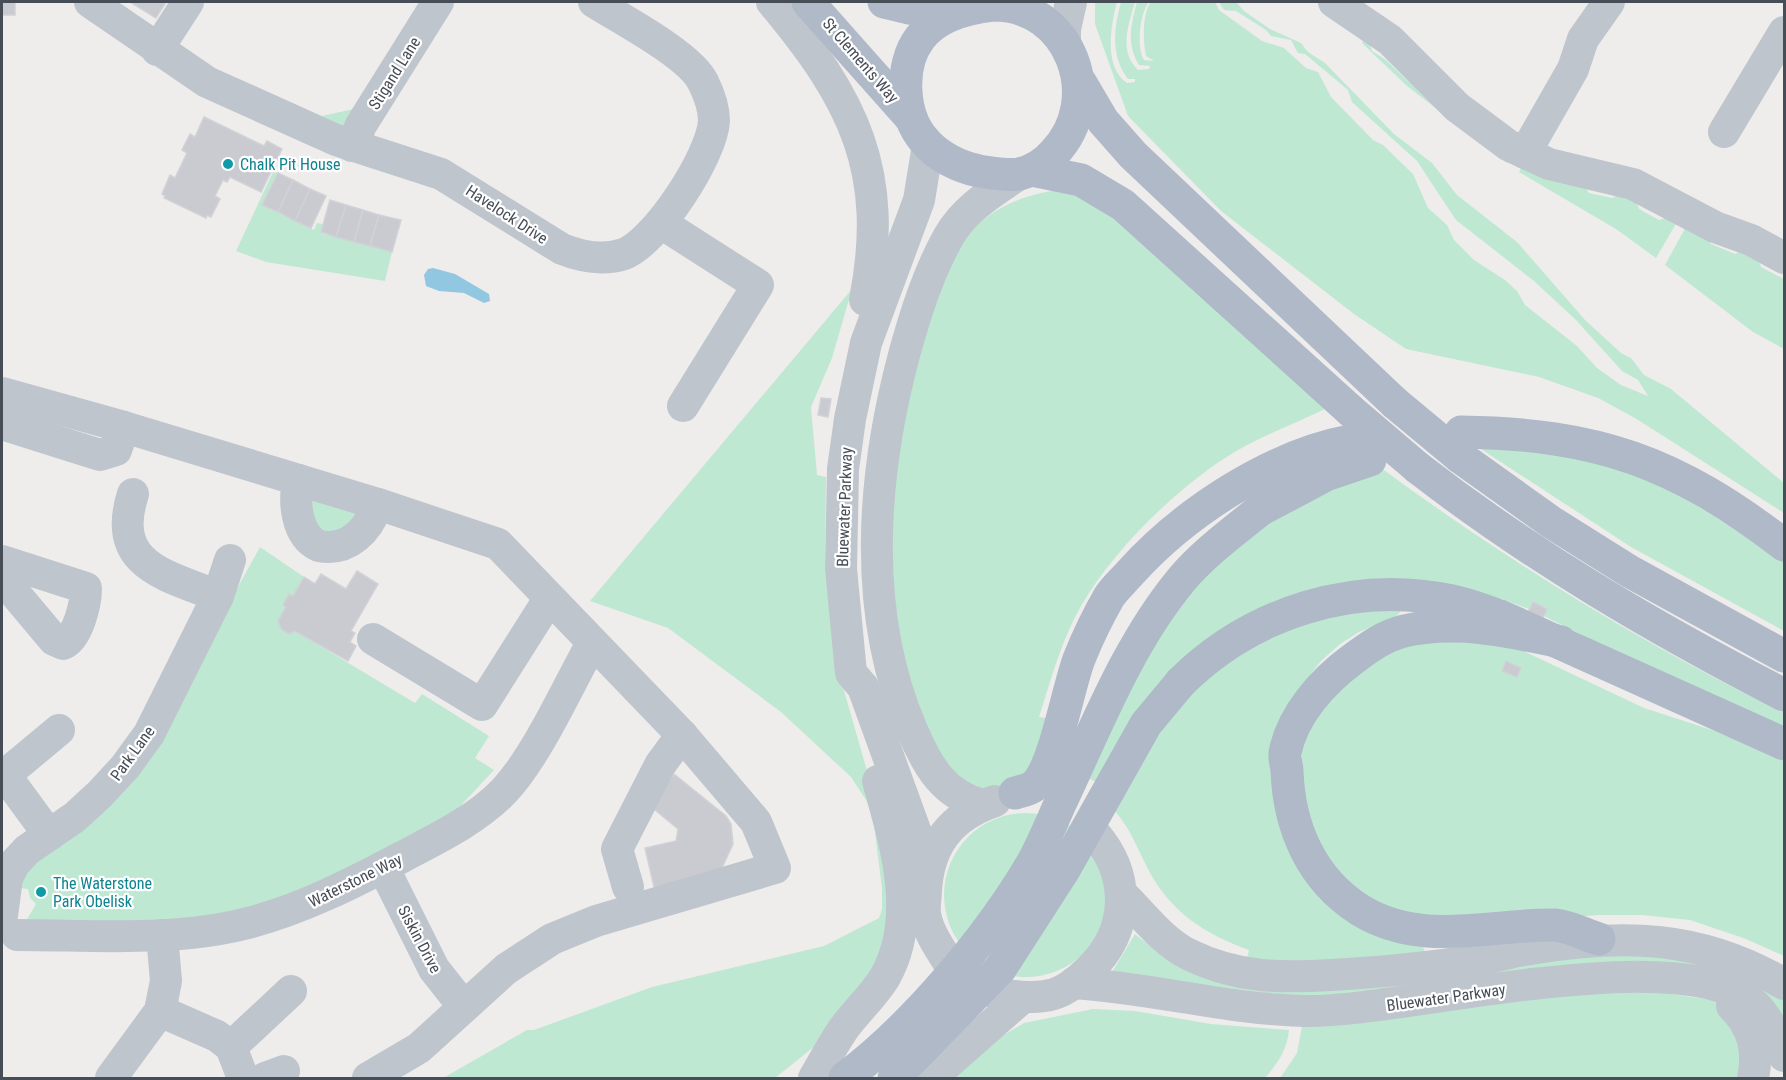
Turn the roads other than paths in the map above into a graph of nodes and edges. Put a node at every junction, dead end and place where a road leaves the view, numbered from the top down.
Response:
1 (90, 2) edge
2 (188, 2) edge
3 (438, 2) edge
4 (594, 2) edge
5 (772, 2) edge
6 (808, 2) edge
7 (884, 2) edge
8 (1071, 2) edge
9 (1334, 2) edge
10 (1609, 2) edge
11 (964, 7) edge
12 (1065, 42) junction
13 (1780, 47) edge
14 (157, 50) junction
15 (1080, 82) junction
16 (920, 132) junction
17 (1724, 132) dead end
18 (352, 146) junction
19 (1525, 153) junction
20 (1025, 172) junction
21 (661, 223) junction
22 (1785, 258) edge
23 (866, 343) junction
24 (2, 393) edge
25 (683, 406) dead end
26 (2, 424) edge
27 (124, 427) junction
28 (1357, 437) junction
29 (1464, 443) junction
30 (299, 480) junction
31 (133, 494) dead end
32 (378, 504) junction
33 (1785, 545) edge
34 (230, 560) dead end
35 (2, 561) edge
36 (2, 578) edge
37 (218, 596) junction
38 (549, 599) junction
39 (373, 639) dead end
40 (1561, 642) junction
41 (592, 643) junction
42 (1785, 656) edge
43 (851, 673) junction
44 (1785, 695) edge
45 (59, 730) dead end
46 (682, 735) junction
47 (1785, 744) edge
48 (1030, 797) joint
49 (983, 805) junction
50 (1095, 834) dead end
51 (49, 835) junction
52 (8, 861) edge
53 (928, 866) junction
54 (383, 867) junction
55 (628, 887) dead end
56 (1123, 895) junction
57 (5, 930) edge
58 (162, 934) junction
59 (1599, 939) junction
60 (1074, 983) junction
61 (1785, 984) edge
62 (1718, 987) junction
63 (291, 991) dead end
64 (464, 1007) junction
65 (160, 1011) junction
66 (231, 1047) junction
67 (1785, 1056) edge
68 (111, 1078) edge
69 (243, 1078) edge
70 (368, 1078) edge
71 (814, 1078) edge
72 (844, 1078) edge
73 (894, 1078) edge
74 (931, 1078) edge
75 (1753, 1078) edge

1 - 14 street, Havelock Drive
2 - 14 street
3 - 18 street, Stigand Lane
4 - 21 street, Havelock Drive
5 - 23 street
6 - 16 main road, St Clements Way
7 - 11 main road
8 - 12 street
9 - 19 street
10 - 19 street
11 - 12 main road
11 - 16 main road
12 - 15 main road
13 - 17 street
14 - 18 street, Havelock Drive
15 - 20 main road
15 - 29 main road, bridge
16 - 20 main road
16 - 23 street, Bluewater Parkway
18 - 21 street, Havelock Drive
19 - 22 street
20 - 28 main road
20 - 49 street
21 - 25 street
23 - 43 street, Bluewater Parkway
24 - 27 street
26 - 27 street
27 - 30 street
28 - 44 main road, bridge
28 - 48 main road
28 - 72 main road, bridge
29 - 33 main road
29 - 42 main road
30 - 32 street
30 - 32 street
31 - 37 street
32 - 38 street
34 - 37 street, Park Lane
35 - 36 street
37 - 51 street, Park Lane
38 - 39 street
38 - 41 street
40 - 47 main road
40 - 59 main road
40 - 73 main road, bridge
41 - 46 street
41 - 54 street, Waterstone Way
43 - 53 street, Bluewater Parkway
43 - 71 street
45 - 51 street
46 - 55 street
46 - 64 street
48 - 49 street
49 - 53 street
50 - 56 street
51 - 52 street, Park Lane
52 - 57 street, Park Lane
53 - 71 street
54 - 58 street, Waterstone Way
54 - 64 street, Siskin Drive
56 - 59 street, Bluewater Parkway
56 - 60 street
57 - 58 street, Waterstone Way
58 - 65 street
59 - 61 street, Bluewater Parkway
60 - 62 street, Bluewater Parkway
60 - 74 street
62 - 67 street, Bluewater Parkway
62 - 75 street
63 - 66 street
64 - 70 street
65 - 66 street
65 - 68 street
66 - 69 street

